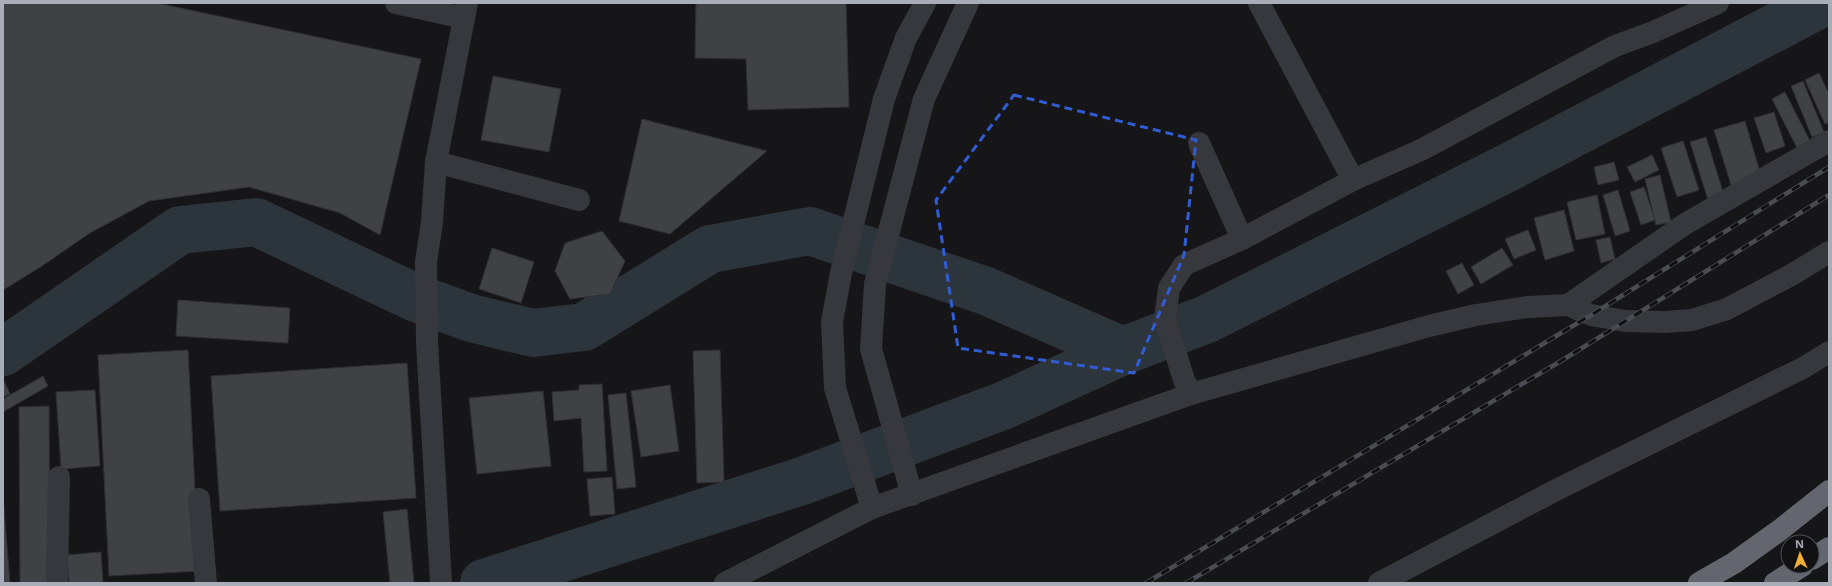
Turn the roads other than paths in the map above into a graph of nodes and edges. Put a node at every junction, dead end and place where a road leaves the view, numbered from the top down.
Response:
1 (396, 3) edge
2 (926, 3) edge
3 (968, 3) edge
4 (1259, 3) edge
5 (1718, 3) edge
6 (466, 11) edge
7 (1829, 141) edge
8 (1199, 143) dead end
9 (436, 162) junction
10 (1353, 180) junction
11 (579, 200) dead end
12 (1242, 239) junction
13 (1829, 252) edge
14 (1568, 305) junction
15 (1829, 352) edge
16 (1187, 387) junction
17 (59, 477) dead end
18 (1829, 490) edge
19 (912, 495) junction
20 (199, 500) dead end
21 (872, 508) junction
22 (1829, 548) edge
23 (1820, 554) edge
24 (1789, 574) edge
25 (57, 583) edge
26 (206, 583) edge
27 (441, 583) edge
28 (725, 583) edge
29 (1379, 583) edge
30 (1699, 583) edge
31 (1775, 583) edge

1 - 6 street
2 - 21 street
3 - 19 street
4 - 10 street
5 - 10 street
6 - 9 street
7 - 14 street
8 - 12 street
9 - 11 street
9 - 27 street
10 - 12 street
12 - 16 street
13 - 14 street
14 - 16 street
15 - 29 street
16 - 19 street
17 - 25 street
18 - 30 highway
19 - 21 street
20 - 26 street
21 - 28 street
22 - 23 highway
24 - 31 highway

